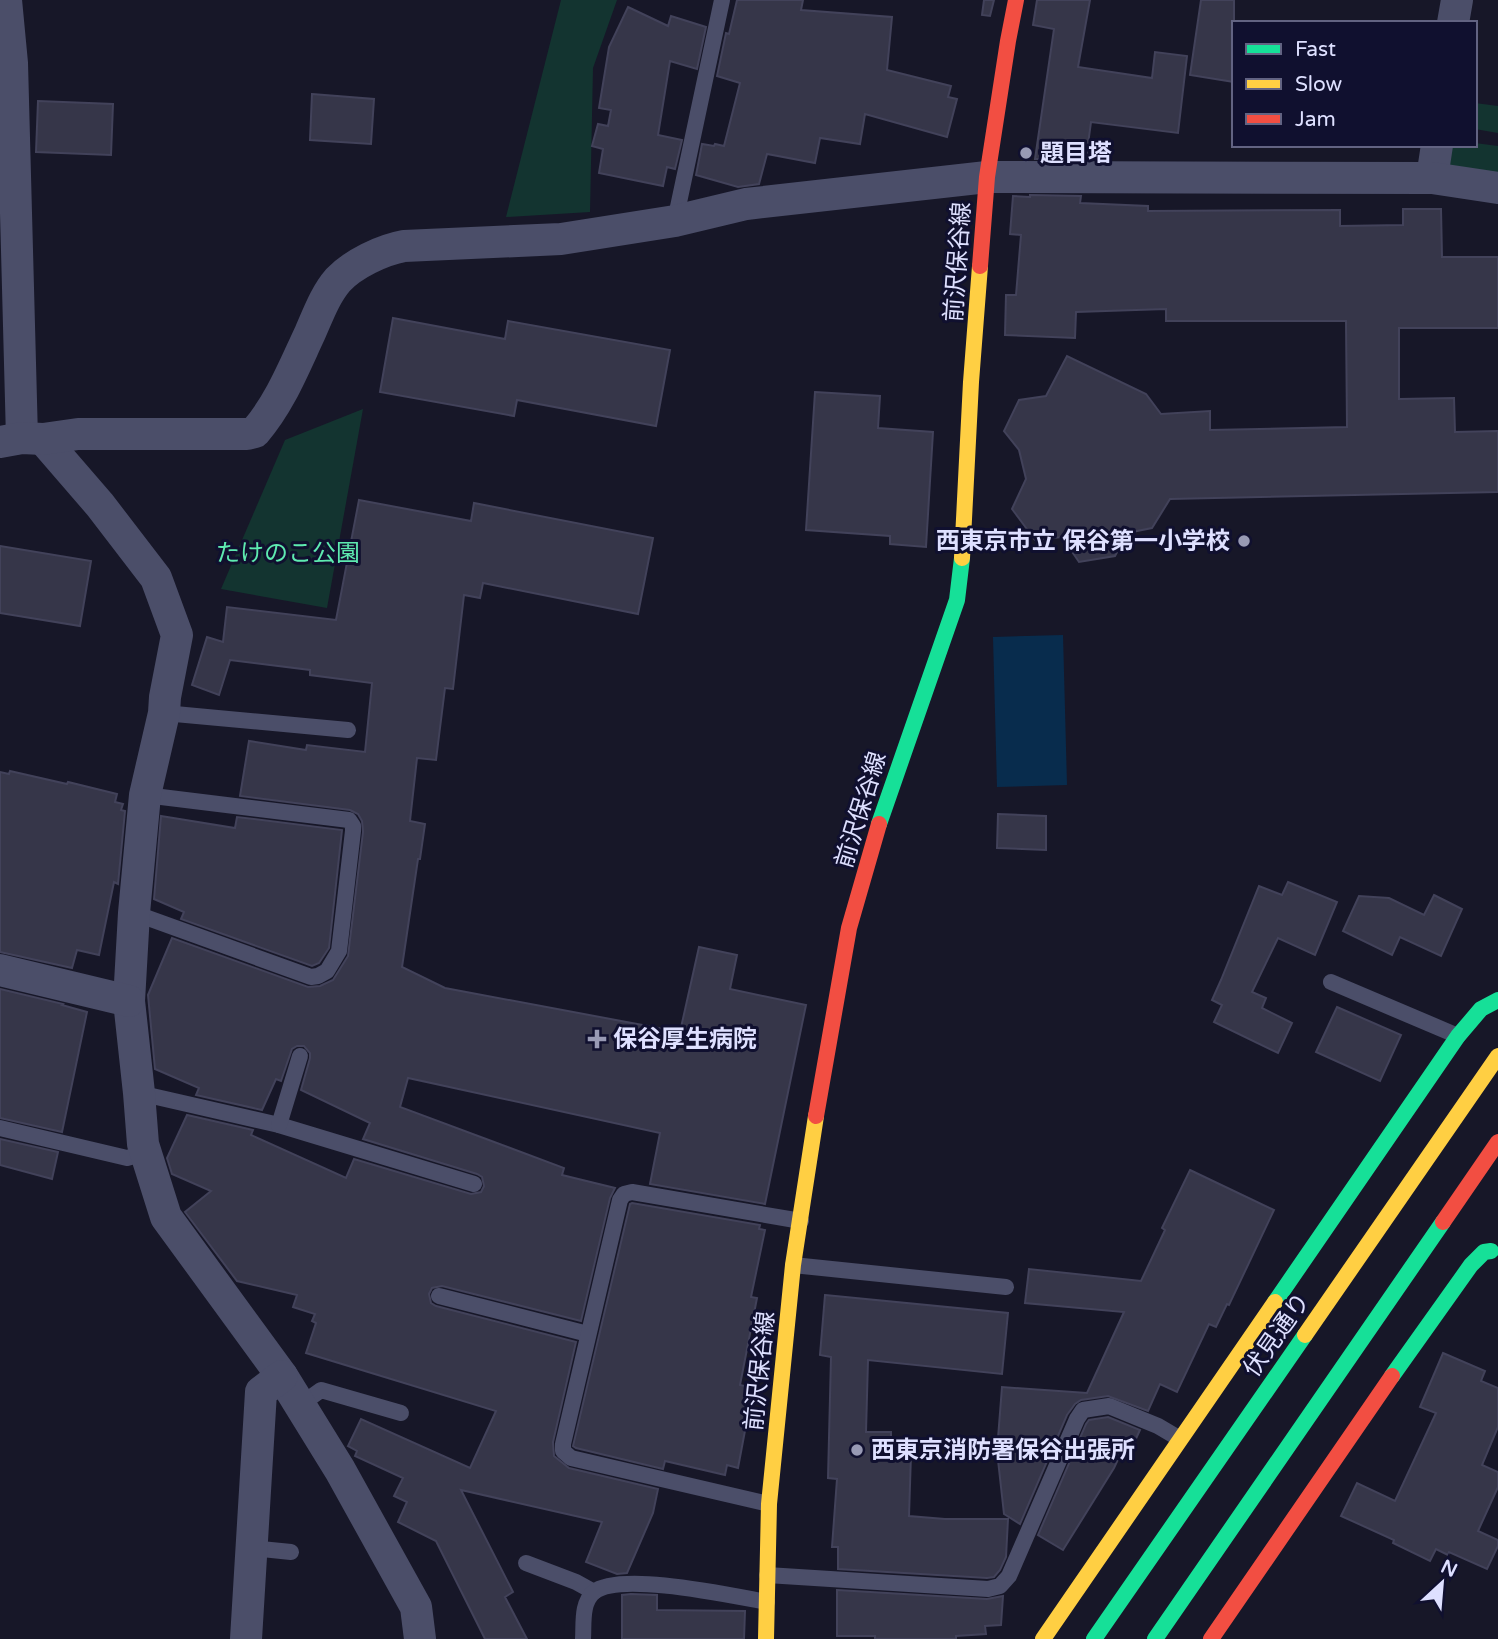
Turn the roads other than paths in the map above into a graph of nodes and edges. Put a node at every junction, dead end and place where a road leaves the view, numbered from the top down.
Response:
1 (6, 0) edge
2 (722, 0) edge
3 (1016, 0) edge
4 (1457, 0) edge
5 (1452, 21) edge
6 (6, 63) edge
7 (1437, 147) edge
8 (987, 177) junction
9 (1432, 178) junction
10 (1498, 188) edge
11 (675, 221) junction
12 (21, 440) edge
13 (164, 713) junction
14 (348, 730) dead end
15 (145, 795) junction
16 (135, 913) junction
17 (0, 970) edge
18 (1331, 982) dead end
19 (1498, 1000) edge
20 (129, 1001) junction
21 (1458, 1036) junction
22 (300, 1056) dead end
23 (1498, 1056) edge
24 (139, 1093) junction
25 (279, 1125) junction
26 (0, 1128) edge
27 (1498, 1142) edge
28 (145, 1153) junction
29 (474, 1184) dead end
30 (800, 1221) junction
31 (1494, 1251) edge
32 (793, 1265) junction
33 (1006, 1287) dead end
34 (439, 1296) dead end
35 (588, 1334) junction
36 (282, 1376) junction
37 (300, 1405) junction
38 (401, 1413) dead end
39 (1181, 1440) junction
40 (769, 1504) junction
41 (252, 1548) junction
42 (291, 1552) dead end
43 (526, 1563) dead end
44 (767, 1575) junction
45 (594, 1592) junction
46 (767, 1602) junction
47 (246, 1639) edge
48 (420, 1639) edge
49 (583, 1639) edge
50 (766, 1639) edge
51 (1043, 1639) edge
52 (1094, 1639) edge
53 (1155, 1639) edge
54 (1211, 1639) edge

1 - 6 street
2 - 11 lane
3 - 8 main road, 前沢保谷線
4 - 5 street
6 - 12 street
7 - 9 street
8 - 9 street
8 - 11 street
8 - 30 main road, 前沢保谷線
9 - 10 street
11 - 12 street
12 - 13 street
13 - 14 lane
13 - 15 street
15 - 16 street
15 - 16 lane
16 - 20 street
17 - 20 street
18 - 21 lane
19 - 21 main road
20 - 24 street
21 - 39 main road
22 - 25 lane
23 - 52 main road, 伏見通り
24 - 25 lane
24 - 28 street
25 - 29 lane
26 - 28 lane
27 - 53 main road
28 - 36 street
30 - 32 main road, 前沢保谷線
30 - 35 lane
31 - 54 main road
32 - 33 lane
32 - 40 main road, 前沢保谷線
34 - 35 lane
35 - 40 lane
36 - 37 street
36 - 41 street
37 - 38 lane
37 - 48 street
39 - 44 lane
39 - 51 main road
40 - 44 main road, 前沢保谷線
41 - 42 lane
41 - 47 street
43 - 45 lane
44 - 46 main road, 前沢保谷線
45 - 46 lane
45 - 49 lane
46 - 50 main road, 前沢保谷線

